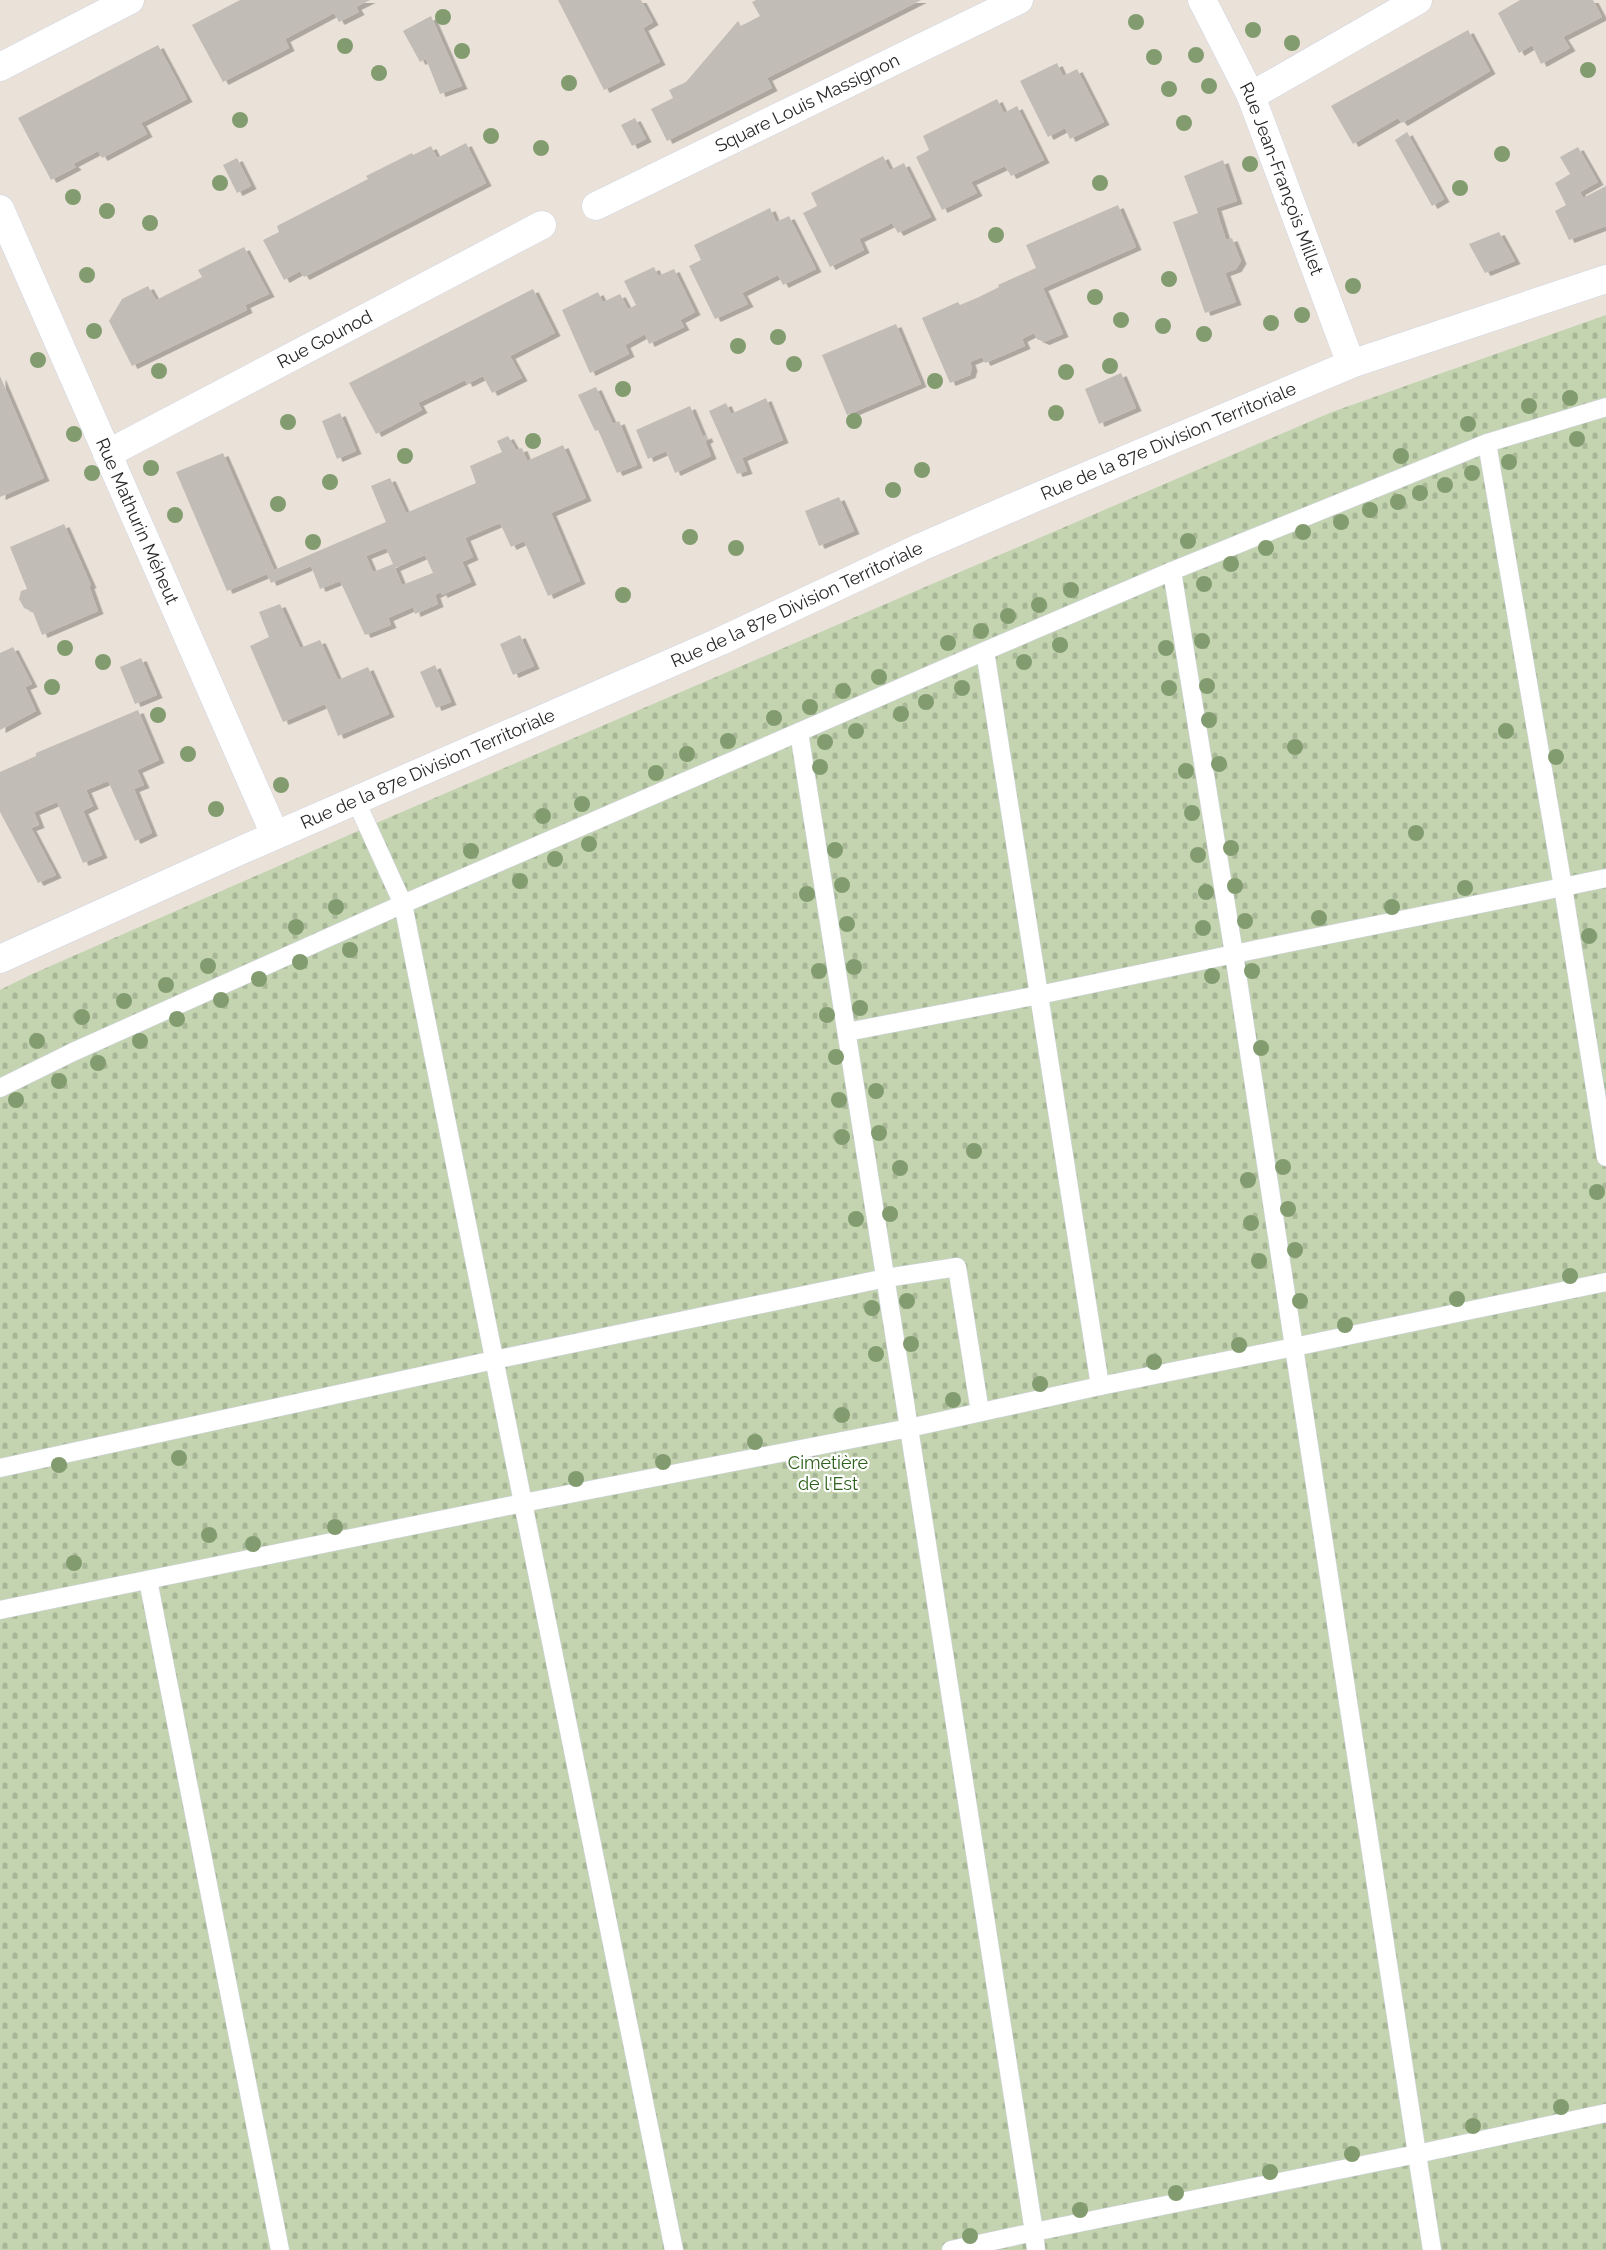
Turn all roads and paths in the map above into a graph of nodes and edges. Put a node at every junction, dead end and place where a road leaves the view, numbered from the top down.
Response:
1 (130, 0) edge
2 (1020, 0) edge
3 (1202, 0) edge
4 (1418, 0) edge
5 (0, 67) edge
6 (1251, 96) junction
7 (596, 206) dead end
8 (0, 208) edge
9 (542, 225) dead end
10 (1606, 279) edge
11 (1350, 364) junction
12 (1606, 407) edge
13 (1487, 443) junction
14 (107, 454) junction
15 (1172, 571) junction
16 (985, 650) junction
17 (798, 732) junction
18 (356, 801) junction
19 (275, 835) junction
20 (1606, 878) edge
21 (1563, 887) junction
22 (403, 904) junction
23 (1234, 954) junction
24 (0, 959) edge
25 (1039, 994) junction
26 (847, 1032) junction
27 (0, 1088) edge
28 (1606, 1157) edge
29 (886, 1278) junction
30 (1606, 1282) edge
31 (1294, 1347) junction
32 (494, 1360) junction
33 (1100, 1386) junction
34 (980, 1412) junction
35 (909, 1428) junction
36 (0, 1468) edge
37 (523, 1503) junction
38 (148, 1580) junction
39 (0, 1610) edge
40 (1606, 2113) edge
41 (1417, 2154) junction
42 (1034, 2232) junction
43 (280, 2250) edge
44 (674, 2250) edge
45 (951, 2250) edge
46 (1036, 2250) edge
47 (1432, 2250) edge

1 - 5 street
2 - 7 street, Square Louis Massignon
3 - 6 street, Rue Jean-François Millet
4 - 6 street
6 - 11 street, Rue Jean-François Millet
8 - 14 street, Rue Mathurin Méheut
9 - 14 street, Rue Gounod
10 - 11 street, Rue de la 87e Division Territoriale
11 - 18 street, Rue de la 87e Division Territoriale
12 - 13 lane
13 - 15 lane
13 - 21 lane
14 - 19 street, Rue Mathurin Méheut
15 - 16 lane
15 - 23 lane
16 - 17 lane
16 - 25 lane
17 - 22 lane
17 - 26 lane
18 - 19 street, Rue de la 87e Division Territoriale
18 - 22 lane
19 - 24 street, Rue de la 87e Division Territoriale
20 - 21 lane
21 - 23 lane
21 - 28 lane
22 - 27 lane
22 - 32 lane
23 - 25 lane
23 - 31 lane
25 - 26 lane
25 - 33 lane
26 - 29 lane
29 - 32 lane
29 - 34 lane
29 - 35 lane
30 - 31 lane
31 - 33 lane
31 - 41 lane
32 - 36 lane
32 - 37 lane
33 - 34 lane
34 - 35 lane
35 - 37 lane
35 - 42 lane
37 - 38 lane
37 - 44 lane
38 - 39 lane
38 - 43 lane
40 - 41 lane
41 - 42 lane
41 - 47 lane
42 - 45 lane
42 - 46 lane

